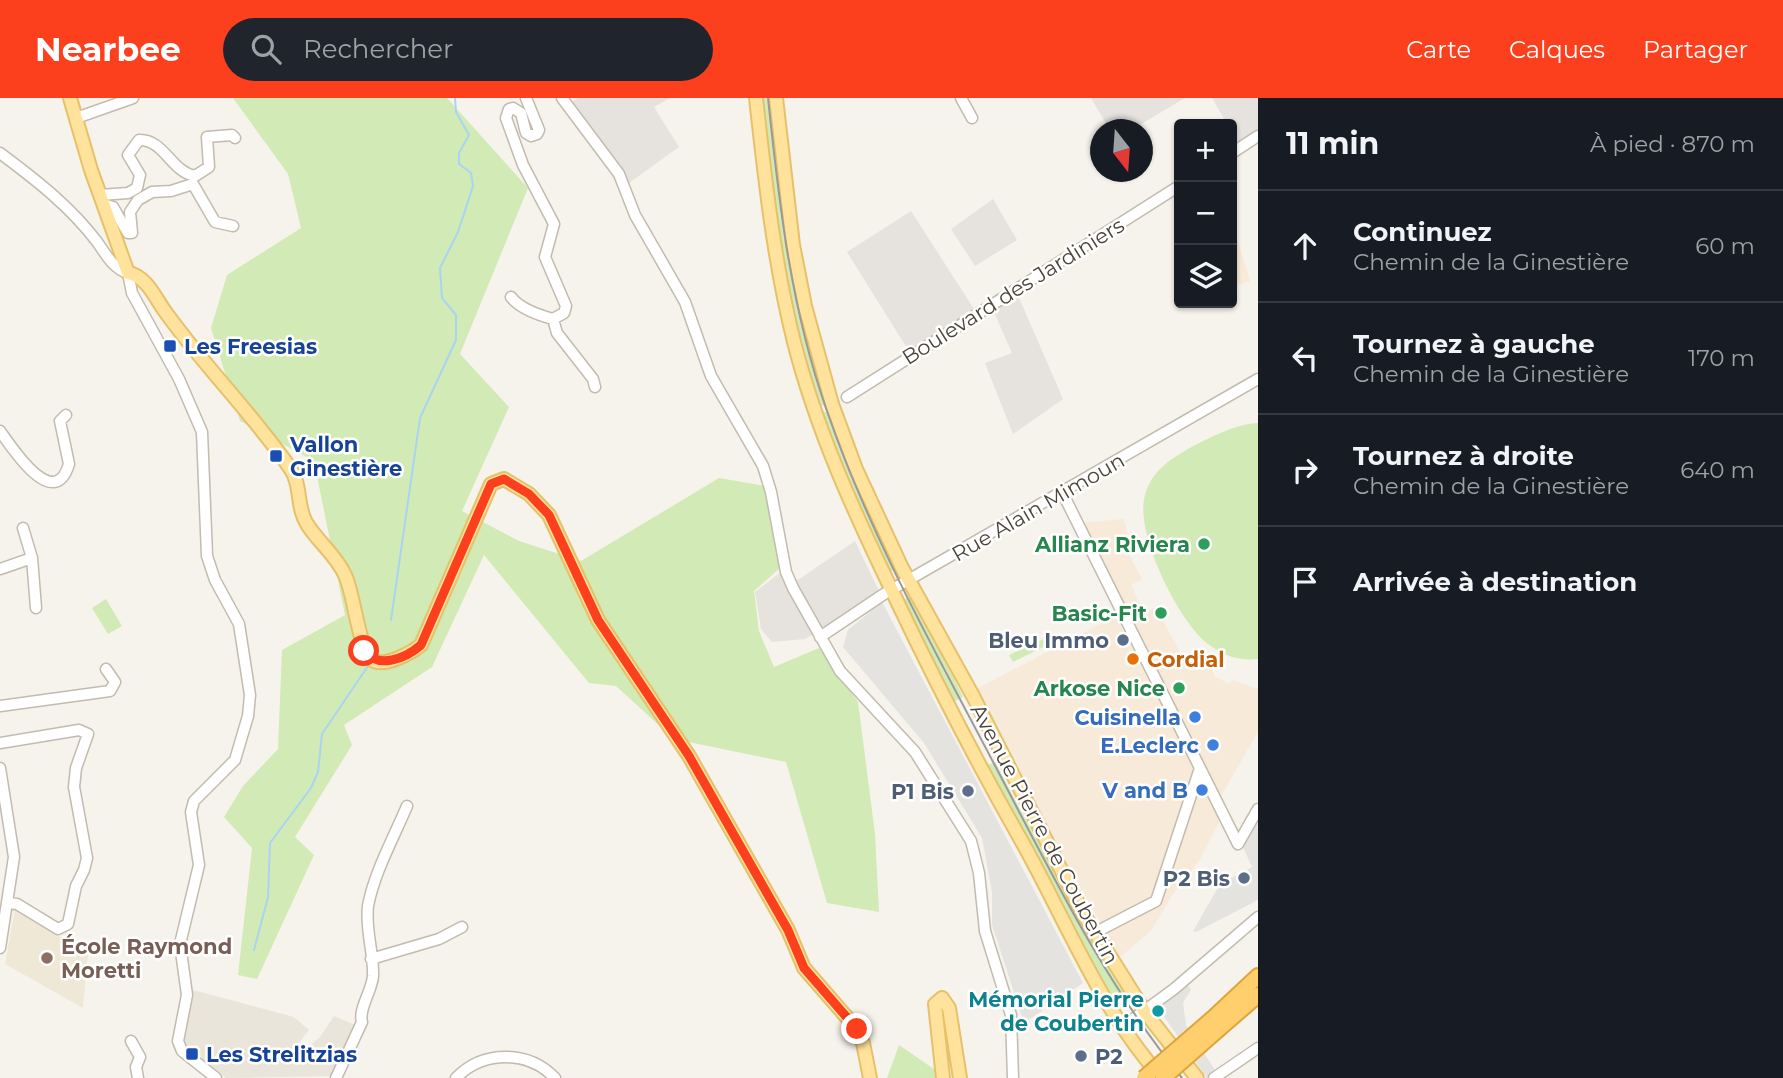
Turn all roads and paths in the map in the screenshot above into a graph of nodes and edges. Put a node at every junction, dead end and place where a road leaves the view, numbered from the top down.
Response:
1 (70, 98) edge
2 (133, 98) edge
3 (526, 98) edge
4 (562, 98) edge
5 (756, 98) edge
6 (776, 98) edge
7 (961, 98) edge
8 (76, 118) junction
9 (972, 118) dead end
10 (1258, 136) edge
11 (235, 138) dead end
12 (1237, 150) edge
13 (0, 153) edge
14 (1174, 189) edge
15 (102, 200) junction
16 (233, 226) dead end
17 (128, 274) junction
18 (510, 297) dead end
19 (553, 319) junction
20 (1258, 379) edge
21 (595, 387) dead end
22 (847, 397) dead end
23 (66, 415) dead end
24 (0, 431) edge
25 (1063, 494) junction
26 (23, 527) dead end
27 (32, 558) junction
28 (0, 569) edge
29 (909, 580) junction
30 (892, 590) junction
31 (36, 608) dead end
32 (820, 637) junction
33 (106, 669) dead end
34 (0, 706) edge
35 (0, 743) edge
36 (0, 768) edge
37 (1200, 768) junction
38 (407, 806) dead end
39 (1258, 809) edge
40 (8, 903) junction
41 (1258, 917) edge
42 (462, 927) dead end
43 (1098, 931) dead end
44 (1, 933) edge
45 (0, 948) edge
46 (371, 959) junction
47 (1258, 976) edge
48 (1258, 995) edge
49 (1145, 1012) junction
50 (1216, 1023) junction
51 (1121, 1028) junction
52 (131, 1041) dead end
53 (1258, 1048) edge
54 (138, 1078) edge
55 (216, 1078) edge
56 (336, 1078) edge
57 (456, 1078) edge
58 (555, 1078) edge
59 (870, 1078) edge
60 (943, 1078) edge
61 (960, 1078) edge
62 (1013, 1078) edge
63 (1144, 1078) edge
64 (1162, 1078) edge
65 (1197, 1078) edge
66 (1214, 1078) edge

1 - 8 main road
2 - 8 street
3 - 19 street
4 - 32 street
5 - 30 main road, Avenue Pierre de Coubertin
6 - 29 main road, Avenue Pierre de Coubertin
7 - 9 street
8 - 15 main road
10 - 12 street
11 - 15 street
13 - 17 street
14 - 22 street, Boulevard des Jardiniers
15 - 16 street
15 - 17 main road
17 - 55 street
17 - 59 main road
18 - 19 street
19 - 21 street
20 - 25 street, Rue Alain Mimoun
23 - 24 street
25 - 29 street, Rue Alain Mimoun
25 - 37 street
26 - 27 street
27 - 28 street
27 - 31 street
29 - 30 street, Rue Alain Mimoun
29 - 49 main road, Avenue Pierre de Coubertin
30 - 32 street, Rue Alain Mimoun
30 - 51 main road, Avenue Pierre de Coubertin
32 - 62 street
33 - 34 street
35 - 40 street
36 - 40 street
37 - 39 street
37 - 43 street
38 - 46 street
40 - 44 street
41 - 49 street
42 - 46 street
44 - 45 street
46 - 56 street
47 - 50 highway
48 - 50 highway
49 - 51 street
49 - 65 main road, Avenue Pierre de Coubertin
50 - 63 highway, bridge
50 - 64 highway, bridge
51 - 64 main road, Avenue Pierre de Coubertin
52 - 54 street
53 - 66 street
57 - 58 street
60 - 61 main road

